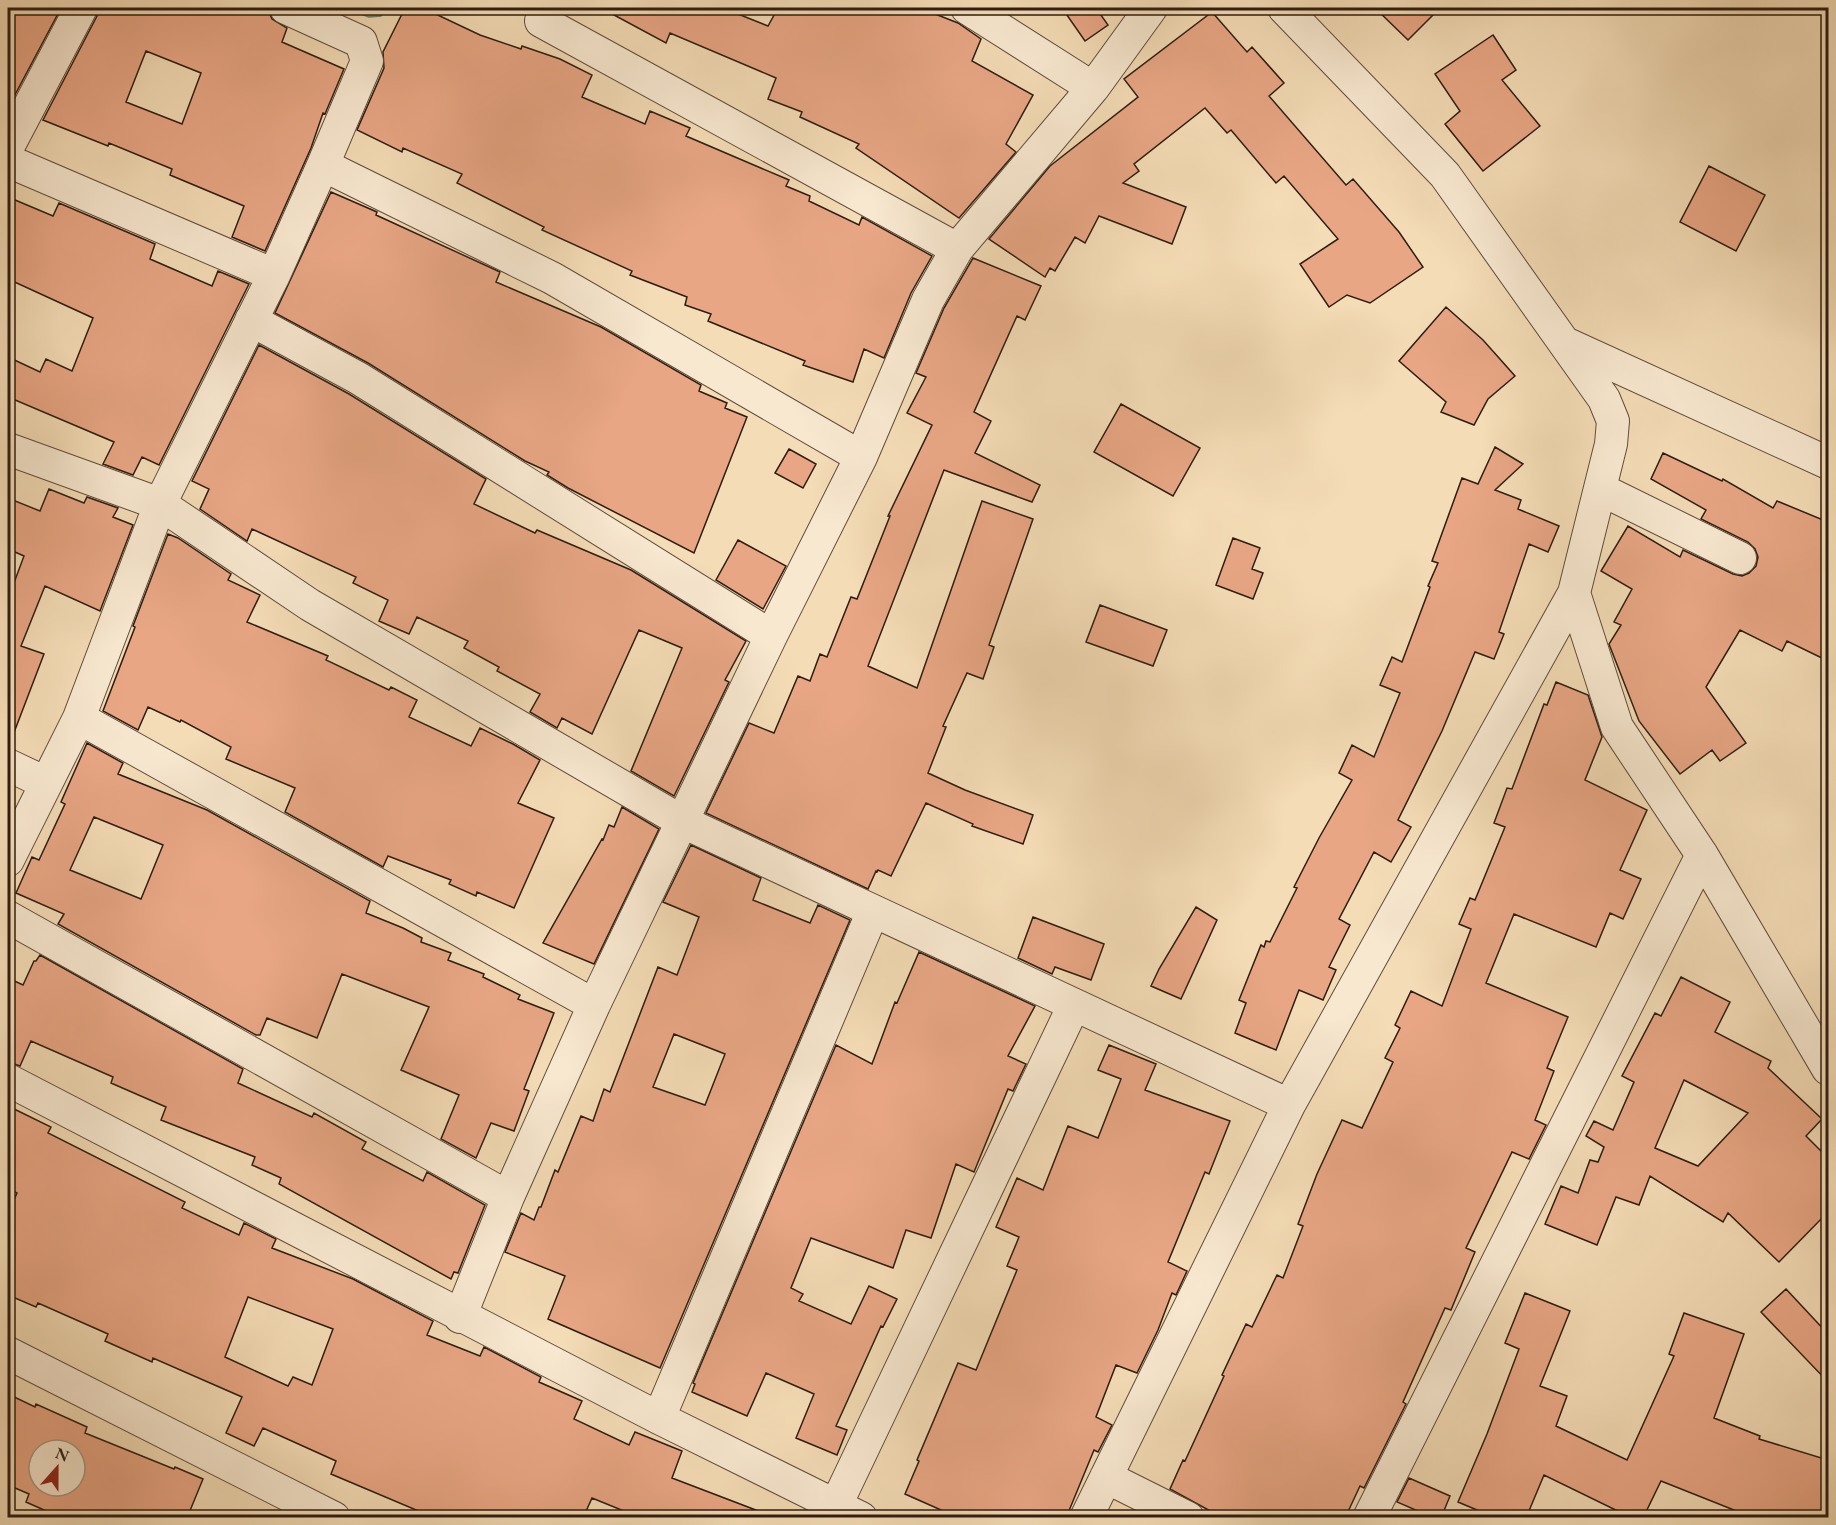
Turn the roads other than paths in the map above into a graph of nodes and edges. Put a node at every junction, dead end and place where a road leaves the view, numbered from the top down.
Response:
1 (81, 8) edge
2 (286, 8) edge
3 (967, 8) edge
4 (1151, 8) edge
5 (1284, 8) edge
6 (540, 21) dead end
7 (1093, 88) junction
8 (8, 147) edge
9 (8, 160) edge
10 (323, 165) junction
11 (957, 249) junction
12 (274, 275) junction
13 (251, 320) junction
14 (1564, 342) junction
15 (8, 449) edge
16 (861, 457) junction
17 (1828, 463) edge
18 (1600, 489) junction
19 (160, 504) junction
20 (1740, 558) dead end
21 (1574, 593) junction
22 (771, 636) junction
23 (79, 718) junction
24 (8, 765) edge
25 (46, 783) junction
26 (683, 822) junction
27 (1702, 855) junction
28 (8, 860) edge
29 (873, 911) junction
30 (8, 918) edge
31 (594, 1005) junction
32 (1074, 1005) junction
33 (1828, 1069) edge
34 (8, 1080) edge
35 (1289, 1105) junction
36 (508, 1197) junction
37 (460, 1317) junction
38 (8, 1353) edge
39 (658, 1419) junction
40 (1106, 1477) junction
41 (848, 1511) edge
42 (334, 1518) edge
43 (1086, 1518) edge
44 (1188, 1518) edge
45 (1369, 1518) edge

1 - 8 street
2 - 10 street
3 - 7 street
4 - 7 street
5 - 14 street
6 - 11 street
7 - 11 street
9 - 12 street
10 - 12 street
10 - 16 street
11 - 16 street
12 - 13 street
13 - 19 street
13 - 22 street
14 - 17 street
14 - 18 street
15 - 19 street
16 - 22 street
18 - 20 street
18 - 21 street
19 - 23 street
19 - 26 street
21 - 27 street
21 - 35 street
22 - 26 street
23 - 25 street
23 - 31 street
24 - 25 street
25 - 28 street
26 - 29 street
26 - 31 street
27 - 33 street
27 - 45 street
29 - 32 street
29 - 39 street
30 - 36 street
31 - 36 street
32 - 35 street
32 - 41 street
34 - 37 street
35 - 40 street
36 - 37 street
37 - 39 street
38 - 42 street
39 - 41 street
40 - 43 street
40 - 44 street

